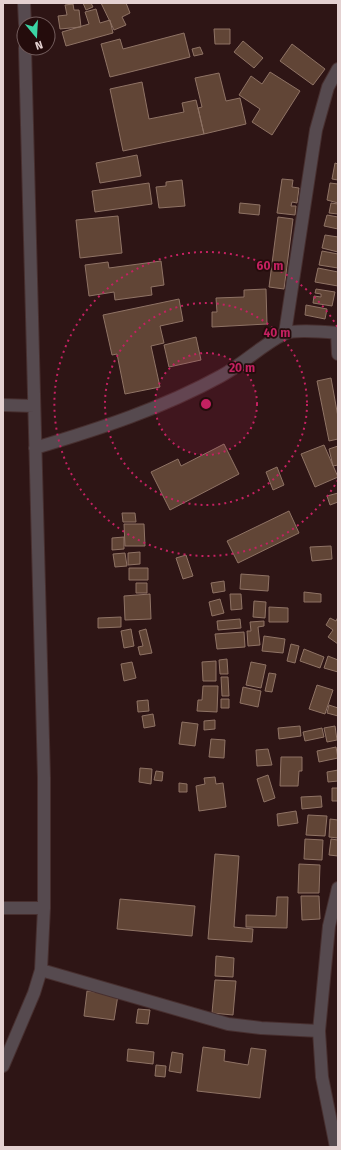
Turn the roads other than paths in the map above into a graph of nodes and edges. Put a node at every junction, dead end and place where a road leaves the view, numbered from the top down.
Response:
1 (24, 3) edge
2 (25, 16) edge
3 (25, 56) edge
4 (338, 69) edge
5 (285, 333) junction
6 (338, 333) edge
7 (338, 354) edge
8 (3, 405) edge
9 (34, 406) junction
10 (35, 448) junction
11 (338, 888) edge
12 (3, 908) edge
13 (44, 908) junction
14 (41, 970) junction
15 (319, 1031) junction
16 (3, 1066) edge
17 (336, 1147) edge

1 - 2 street
3 - 9 street
4 - 5 street
5 - 6 street
5 - 10 street
6 - 7 street
8 - 9 street
9 - 10 street
10 - 13 street
11 - 15 street
12 - 13 street
13 - 14 street
14 - 15 street
14 - 16 street
15 - 17 street

